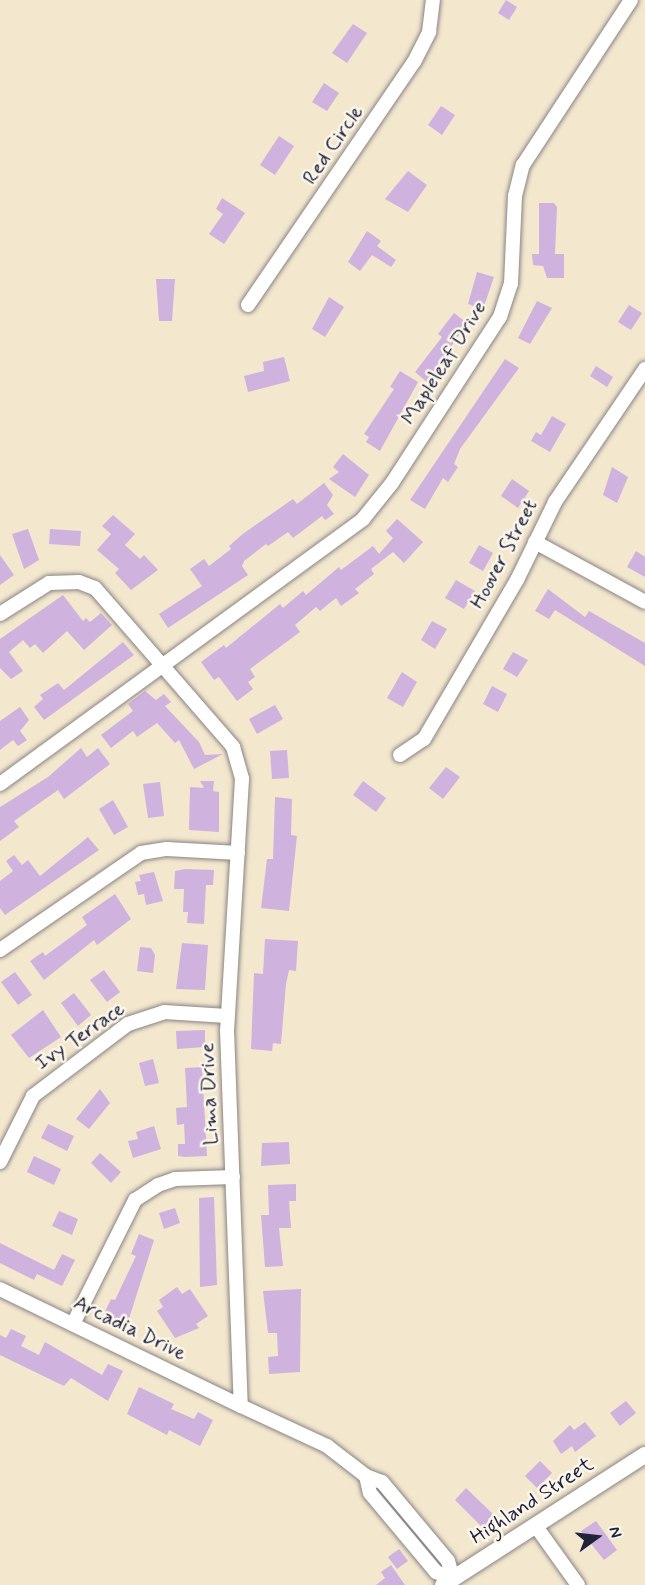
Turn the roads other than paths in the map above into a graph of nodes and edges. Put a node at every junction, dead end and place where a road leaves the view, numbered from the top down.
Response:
1 (433, 0) edge
2 (631, 0) edge
3 (248, 305) dead end
4 (645, 369) edge
5 (535, 542) junction
6 (645, 602) edge
7 (0, 614) edge
8 (164, 663) junction
9 (400, 755) dead end
10 (0, 784) edge
11 (238, 853) junction
12 (0, 950) edge
13 (227, 1016) junction
14 (0, 1162) edge
15 (233, 1177) junction
16 (0, 1289) edge
17 (73, 1324) junction
18 (241, 1406) junction
19 (645, 1455) edge
20 (535, 1526) junction
21 (448, 1582) edge
22 (578, 1585) edge

1 - 3 street, Red Circle
2 - 8 street, Mapleleaf Drive
4 - 5 street, Hoover Street
5 - 6 street
5 - 9 street, Hoover Street
7 - 8 street, Lima Drive
8 - 10 street, Mapleleaf Drive
8 - 11 street, Lima Drive
11 - 12 street
11 - 13 street, Lima Drive
13 - 14 street, Ivy Terrace
13 - 15 street, Lima Drive
15 - 17 street
15 - 18 street, Lima Drive
16 - 17 street, Arcadia Drive
17 - 18 street, Arcadia Drive
18 - 21 street
19 - 20 street, Highland Street
20 - 21 street, Highland Street
20 - 22 street

